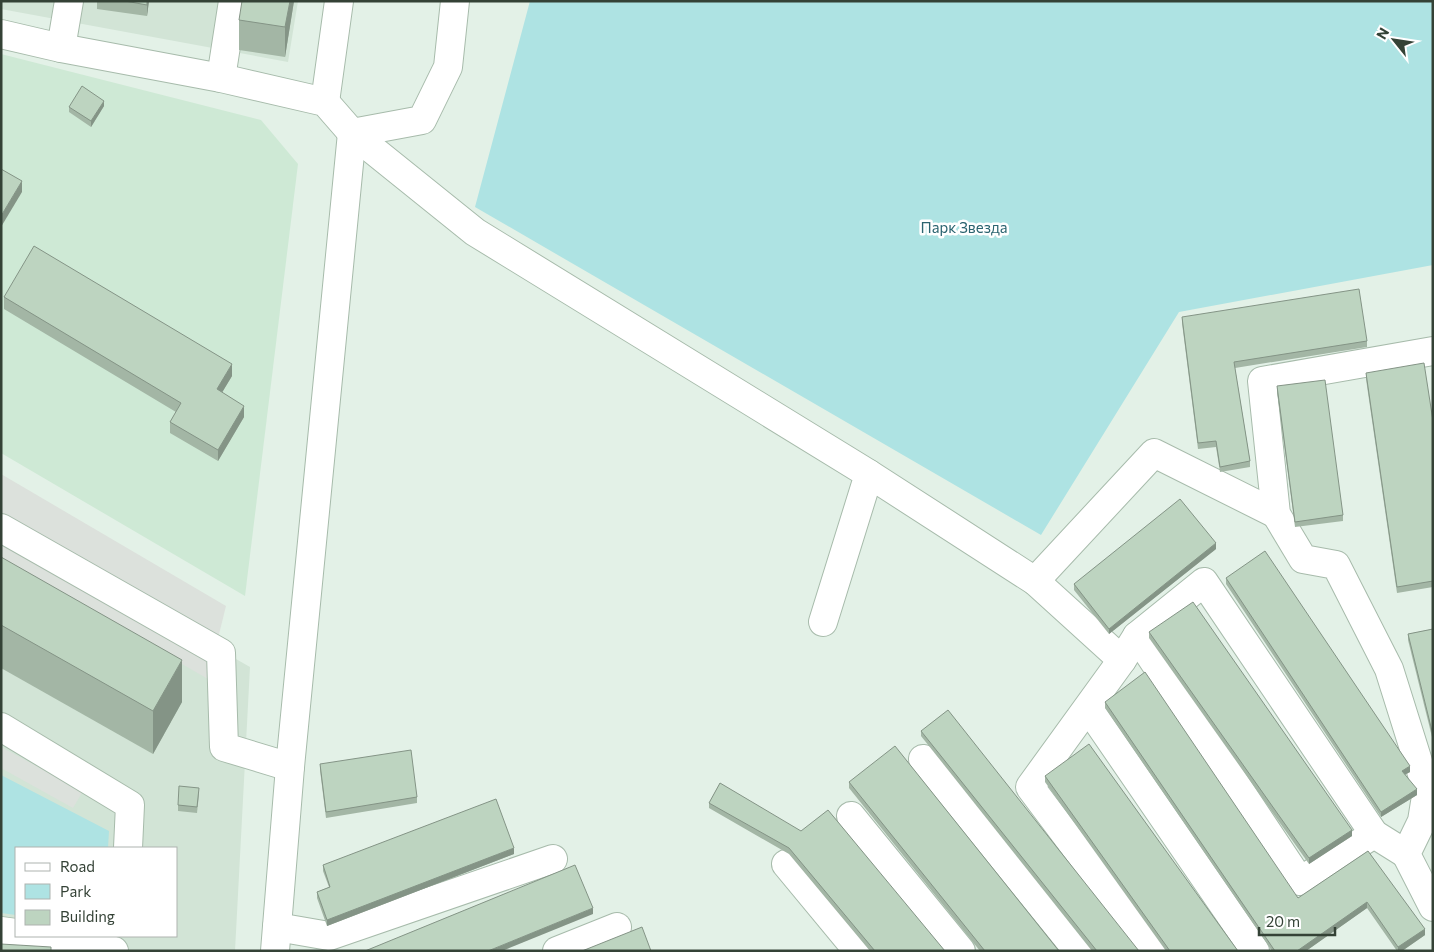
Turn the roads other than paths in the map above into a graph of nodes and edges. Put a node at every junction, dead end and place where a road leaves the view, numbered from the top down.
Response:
1 (69, 1) edge
2 (233, 1) edge
3 (338, 1) edge
4 (455, 1) edge
5 (1, 34) edge
6 (61, 48) junction
7 (221, 78) junction
8 (325, 102) junction
9 (352, 133) junction
10 (1433, 352) edge
11 (869, 474) junction
12 (1276, 514) junction
13 (1, 528) edge
14 (1035, 581) junction
15 (823, 622) dead end
16 (1137, 636) junction
17 (1122, 660) junction
18 (1089, 709) junction
19 (1, 727) edge
20 (923, 759) dead end
21 (290, 767) junction
22 (851, 816) dead end
23 (1374, 834) junction
24 (128, 847) edge
25 (1406, 854) junction
26 (552, 859) dead end
27 (786, 864) dead end
28 (1433, 907) edge
29 (617, 928) dead end
30 (1, 931) edge
31 (15, 933) edge
32 (39, 937) edge
33 (276, 939) edge
34 (98, 948) edge
35 (557, 951) edge
36 (858, 951) edge
37 (961, 951) edge
38 (1078, 951) edge
39 (1153, 951) edge
40 (1255, 951) edge

1 - 6 street
2 - 7 street
3 - 8 street
4 - 9 street
5 - 6 street
6 - 7 street
7 - 8 street
8 - 9 street
9 - 11 street
9 - 21 street
10 - 12 street
11 - 14 street
11 - 15 street
12 - 14 street
12 - 25 street
13 - 21 street
14 - 17 street
16 - 17 street
16 - 23 street
16 - 23 street
17 - 18 street
18 - 39 street
18 - 40 street
19 - 24 street
20 - 38 street
21 - 33 street
22 - 37 street
23 - 25 street
25 - 28 street
26 - 33 street
27 - 36 street
29 - 35 street
30 - 31 street
32 - 34 street

